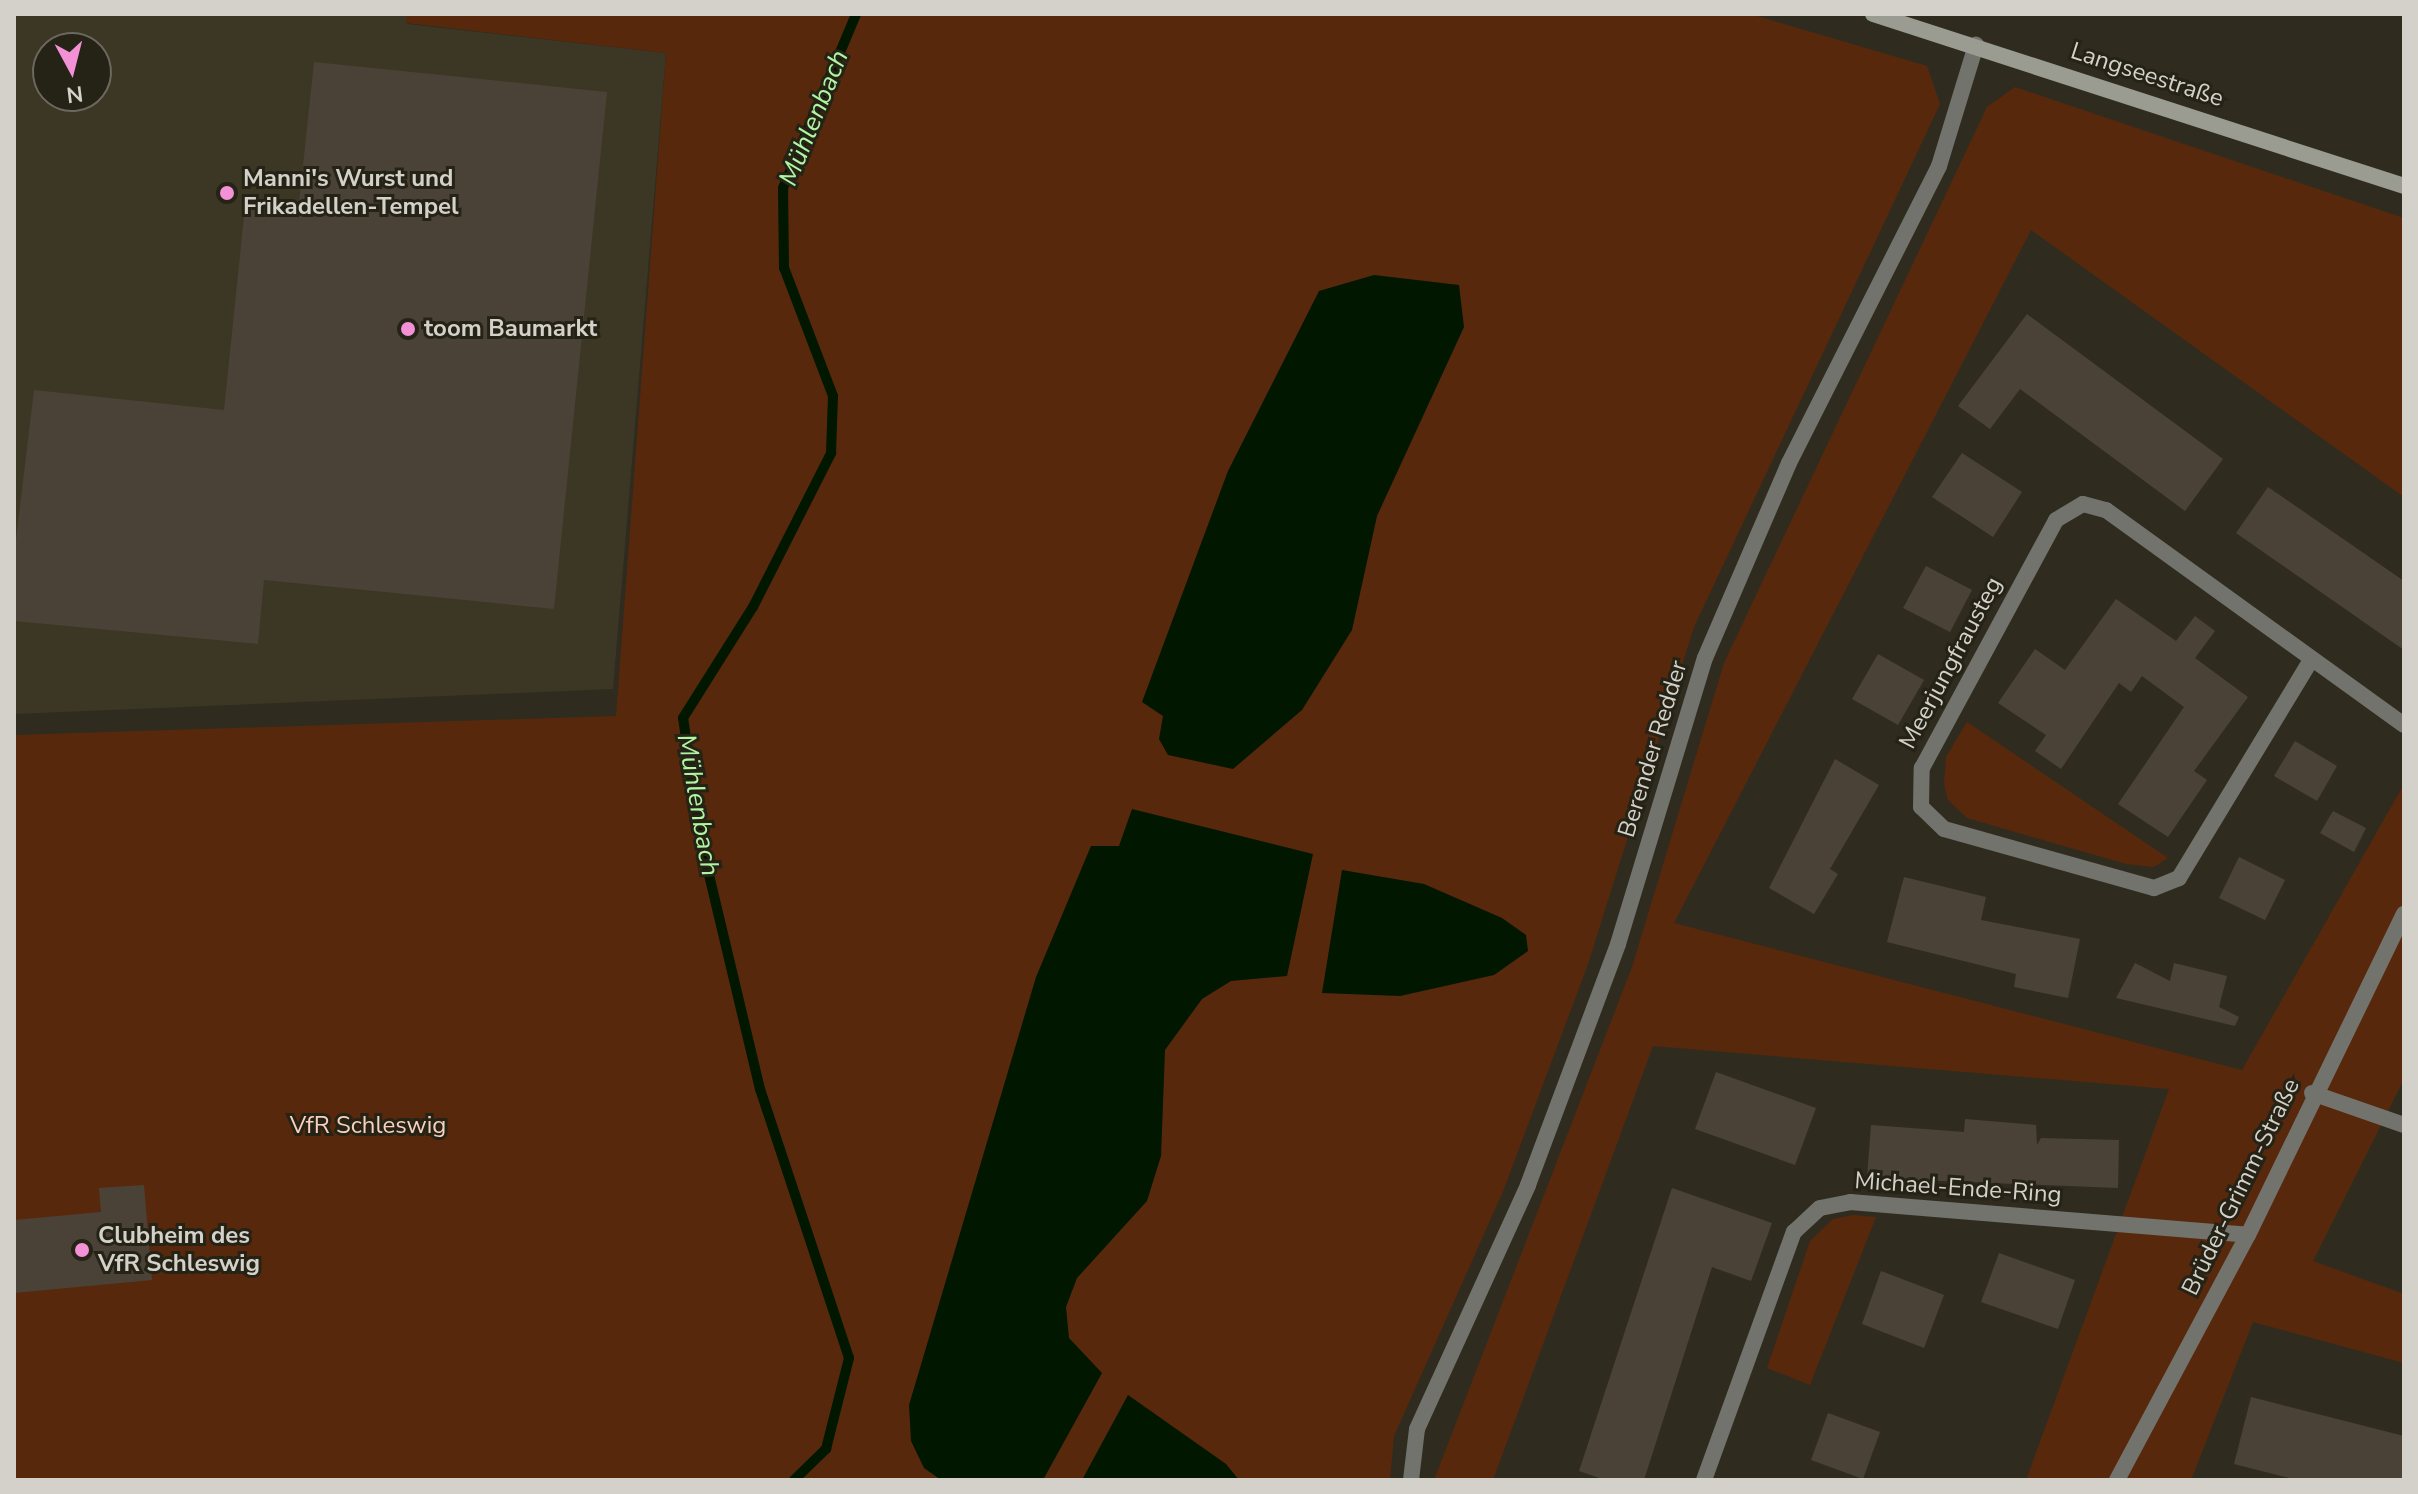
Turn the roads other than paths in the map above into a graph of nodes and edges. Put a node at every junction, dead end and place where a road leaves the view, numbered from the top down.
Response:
1 (1873, 14) edge
2 (1976, 45) junction
3 (2404, 186) edge
4 (2311, 660) junction
5 (2404, 725) edge
6 (2404, 914) edge
7 (2312, 1093) junction
8 (2404, 1125) edge
9 (2248, 1235) junction
10 (2123, 1479) edge
11 (1411, 1480) edge
12 (1704, 1480) edge

1 - 2 street, Langseestraße
2 - 3 street, Langseestraße
2 - 11 street, Berender Redder
4 - 4 street, Meerjungfrausteg
4 - 5 street, Meerjungfrausteg
6 - 7 street, Brüder-Grimm-Straße
7 - 8 street
7 - 9 street, Brüder-Grimm-Straße
9 - 10 street, Brüder-Grimm-Straße
9 - 12 street, Michael-Ende-Ring

